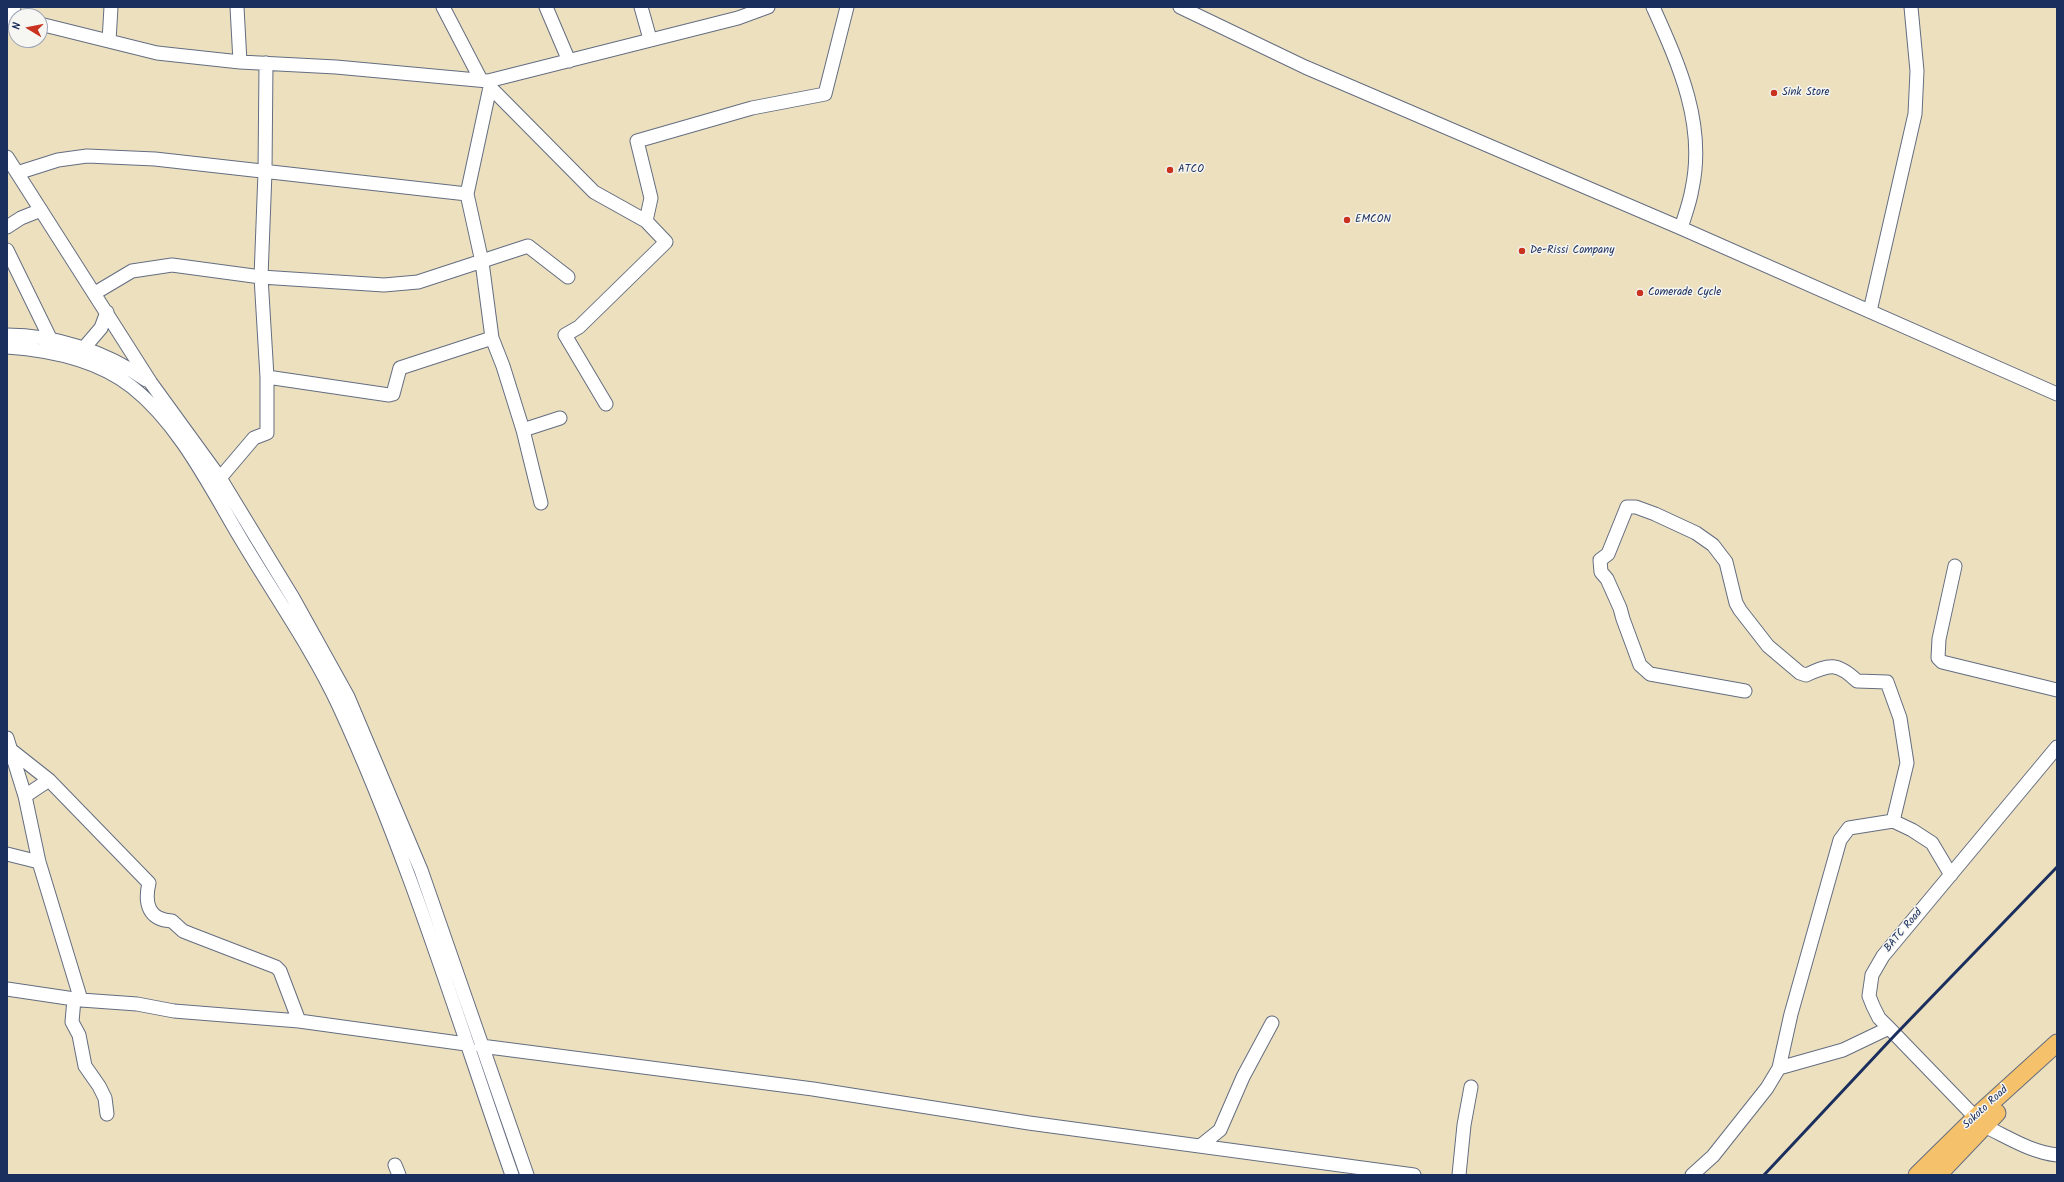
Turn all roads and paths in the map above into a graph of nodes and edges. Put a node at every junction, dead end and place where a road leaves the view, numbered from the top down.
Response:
1 (111, 7) edge
2 (237, 7) edge
3 (443, 7) edge
4 (546, 7) edge
5 (641, 7) edge
6 (768, 7) edge
7 (847, 7) edge
8 (1652, 7) edge
9 (1911, 7) edge
10 (1183, 8) edge
11 (738, 12) edge
12 (48, 26) edge
13 (650, 39) junction
14 (109, 41) junction
15 (569, 61) junction
16 (240, 62) junction
17 (266, 63) junction
18 (487, 83) junction
19 (7, 157) edge
20 (265, 172) junction
21 (17, 173) junction
22 (467, 194) junction
23 (41, 210) junction
24 (646, 221) junction
25 (7, 227) edge
26 (1681, 228) junction
27 (7, 250) edge
28 (482, 262) junction
29 (568, 277) dead end
30 (261, 278) junction
31 (95, 293) junction
32 (107, 312) junction
33 (1870, 312) junction
34 (7, 335) edge
35 (50, 338) junction
36 (492, 338) junction
37 (7, 347) edge
38 (83, 348) junction
39 (267, 377) junction
40 (151, 383) junction
41 (2057, 394) edge
42 (606, 404) dead end
43 (560, 418) dead end
44 (523, 430) junction
45 (220, 478) junction
46 (541, 503) dead end
47 (1955, 566) dead end
48 (2057, 690) edge
49 (1745, 692) dead end
50 (9, 744) edge
51 (2057, 747) edge
52 (49, 780) junction
53 (24, 796) junction
54 (1893, 821) junction
55 (7, 854) edge
56 (39, 862) junction
57 (1951, 875) junction
58 (7, 989) edge
59 (77, 1000) junction
60 (299, 1022) junction
61 (1272, 1023) dead end
62 (1889, 1028) junction
63 (2057, 1043) edge
64 (466, 1044) junction
65 (481, 1046) junction
66 (2057, 1058) edge
67 (1779, 1068) junction
68 (1471, 1086) dead end
69 (107, 1114) dead end
70 (1980, 1122) junction
71 (1220, 1130) junction
72 (1200, 1146) junction
73 (1232, 1151) junction
74 (2057, 1155) edge
75 (512, 1175) edge
76 (527, 1175) edge
77 (1414, 1175) edge
78 (1459, 1175) edge
79 (1692, 1175) edge
80 (1917, 1175) edge
81 (1938, 1175) edge

1 - 14 street
2 - 16 street
3 - 18 street
4 - 15 street
5 - 13 street
6 - 11 street
7 - 24 street
8 - 26 street
9 - 33 street
10 - 26 street
11 - 13 street
12 - 14 street
13 - 15 street
14 - 16 street
15 - 18 street
16 - 17 street
17 - 18 street
17 - 20 street
18 - 22 street
18 - 24 street
19 - 21 street
20 - 21 street
20 - 22 street
20 - 30 street
21 - 23 street
22 - 28 street
23 - 25 street
23 - 31 street
24 - 42 street
26 - 33 street
27 - 35 street
28 - 29 street
28 - 30 street
28 - 36 street
30 - 31 street
30 - 39 street
31 - 32 street
32 - 38 street
32 - 40 street
33 - 41 street
34 - 35 street
35 - 38 street
36 - 39 street
36 - 44 street
37 - 64 street
38 - 40 street
39 - 45 street
40 - 45 street
43 - 44 street
44 - 46 street
45 - 65 street
47 - 48 street
49 - 54 street
50 - 52 street
50 - 53 street
51 - 57 street, BATC Road
52 - 53 street
52 - 60 street
53 - 56 street
54 - 57 street
54 - 67 street
55 - 56 street
56 - 59 street
57 - 62 street, BATC Road
58 - 59 street
59 - 60 street
59 - 69 street
60 - 64 street
61 - 71 street
62 - 67 street
62 - 70 street, BATC Road
63 - 70 main road, Sokoto Road
64 - 75 street
65 - 72 street
65 - 76 street
66 - 70 main road, Sokoto Road
67 - 79 street
68 - 78 street
70 - 74 street, BATC Road
70 - 80 main road, Sokoto Road
70 - 81 main road, Sokoto Road
71 - 72 street
71 - 73 street
72 - 73 street
73 - 77 street

